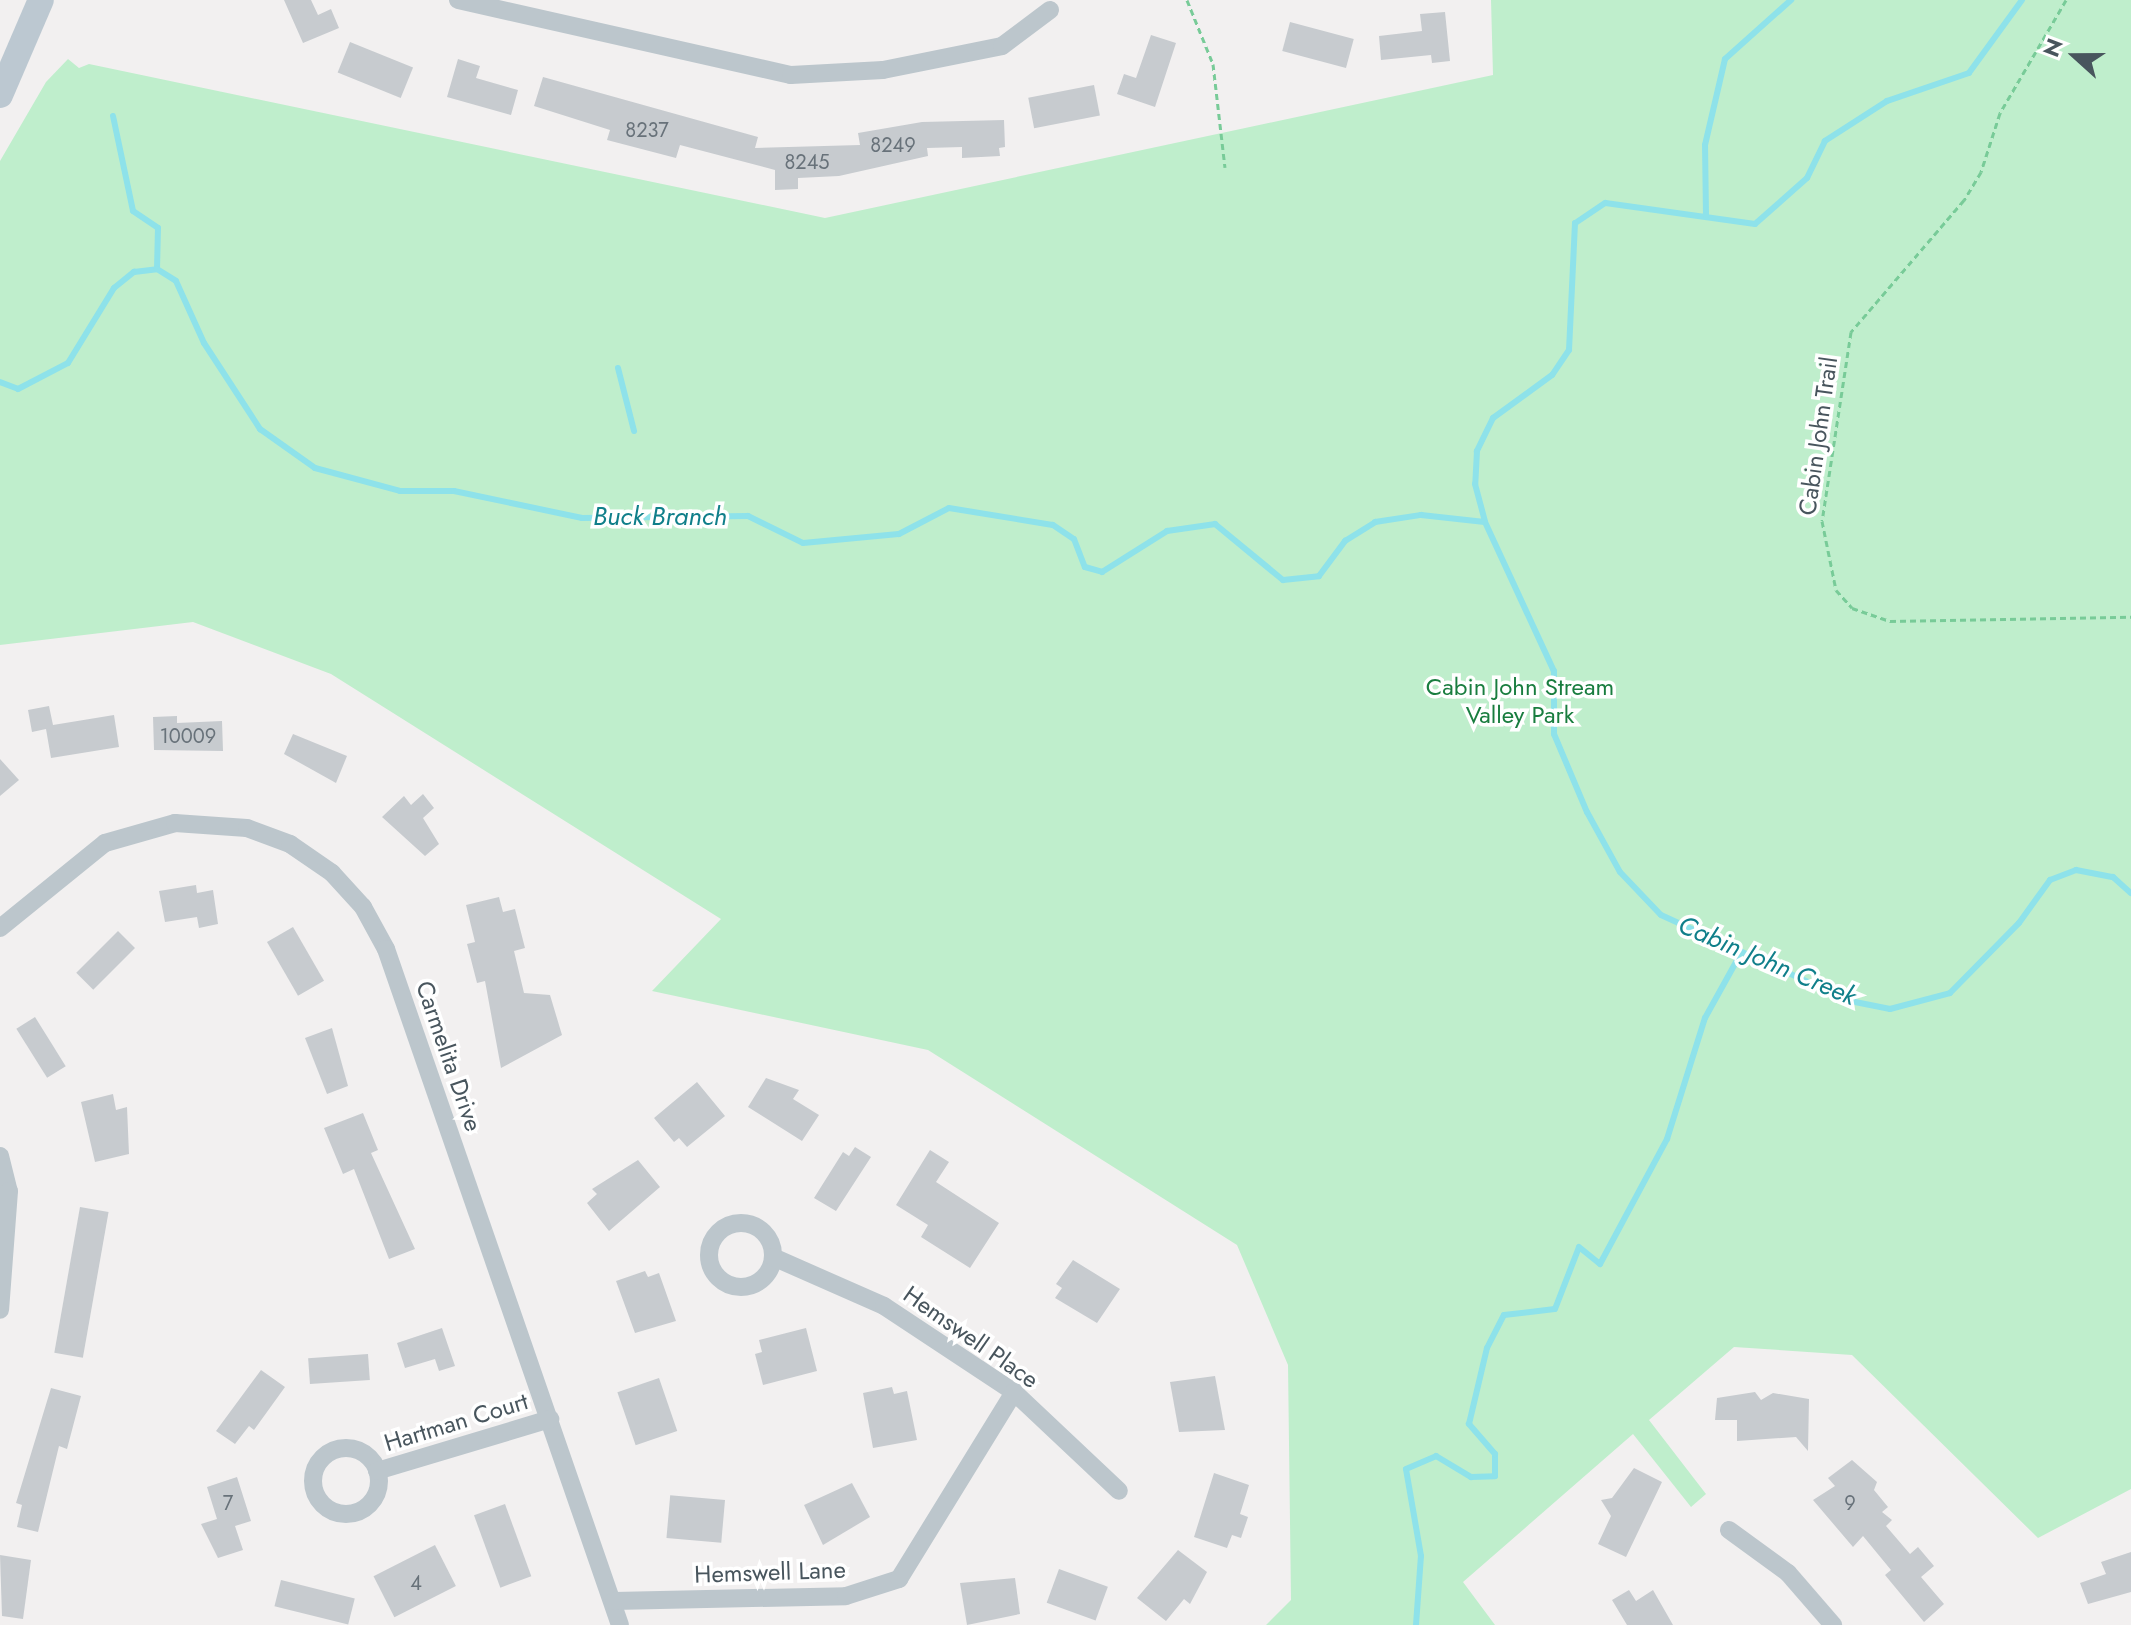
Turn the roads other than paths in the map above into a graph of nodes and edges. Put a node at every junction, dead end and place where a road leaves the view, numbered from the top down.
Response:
1 (41, 0) edge
2 (458, 0) edge
3 (1050, 10) dead end
4 (0, 95) edge
5 (0, 928) edge
6 (0, 1156) edge
7 (773, 1257) dead end
8 (0, 1310) edge
9 (1014, 1392) junction
10 (550, 1419) junction
11 (377, 1471) dead end
12 (1119, 1491) dead end
13 (1729, 1530) dead end
14 (614, 1601) junction
15 (620, 1625) edge
16 (1833, 1625) edge

1 - 4 main road
2 - 3 street
5 - 10 street, Carmelita Drive
6 - 8 street
7 - 9 street, Hemswell Place
9 - 12 street, Hemswell Place
9 - 14 street, Hemswell Lane
10 - 11 street, Hartman Court
10 - 14 street, Carmelita Drive
13 - 16 street
14 - 15 street, Carmelita Drive

